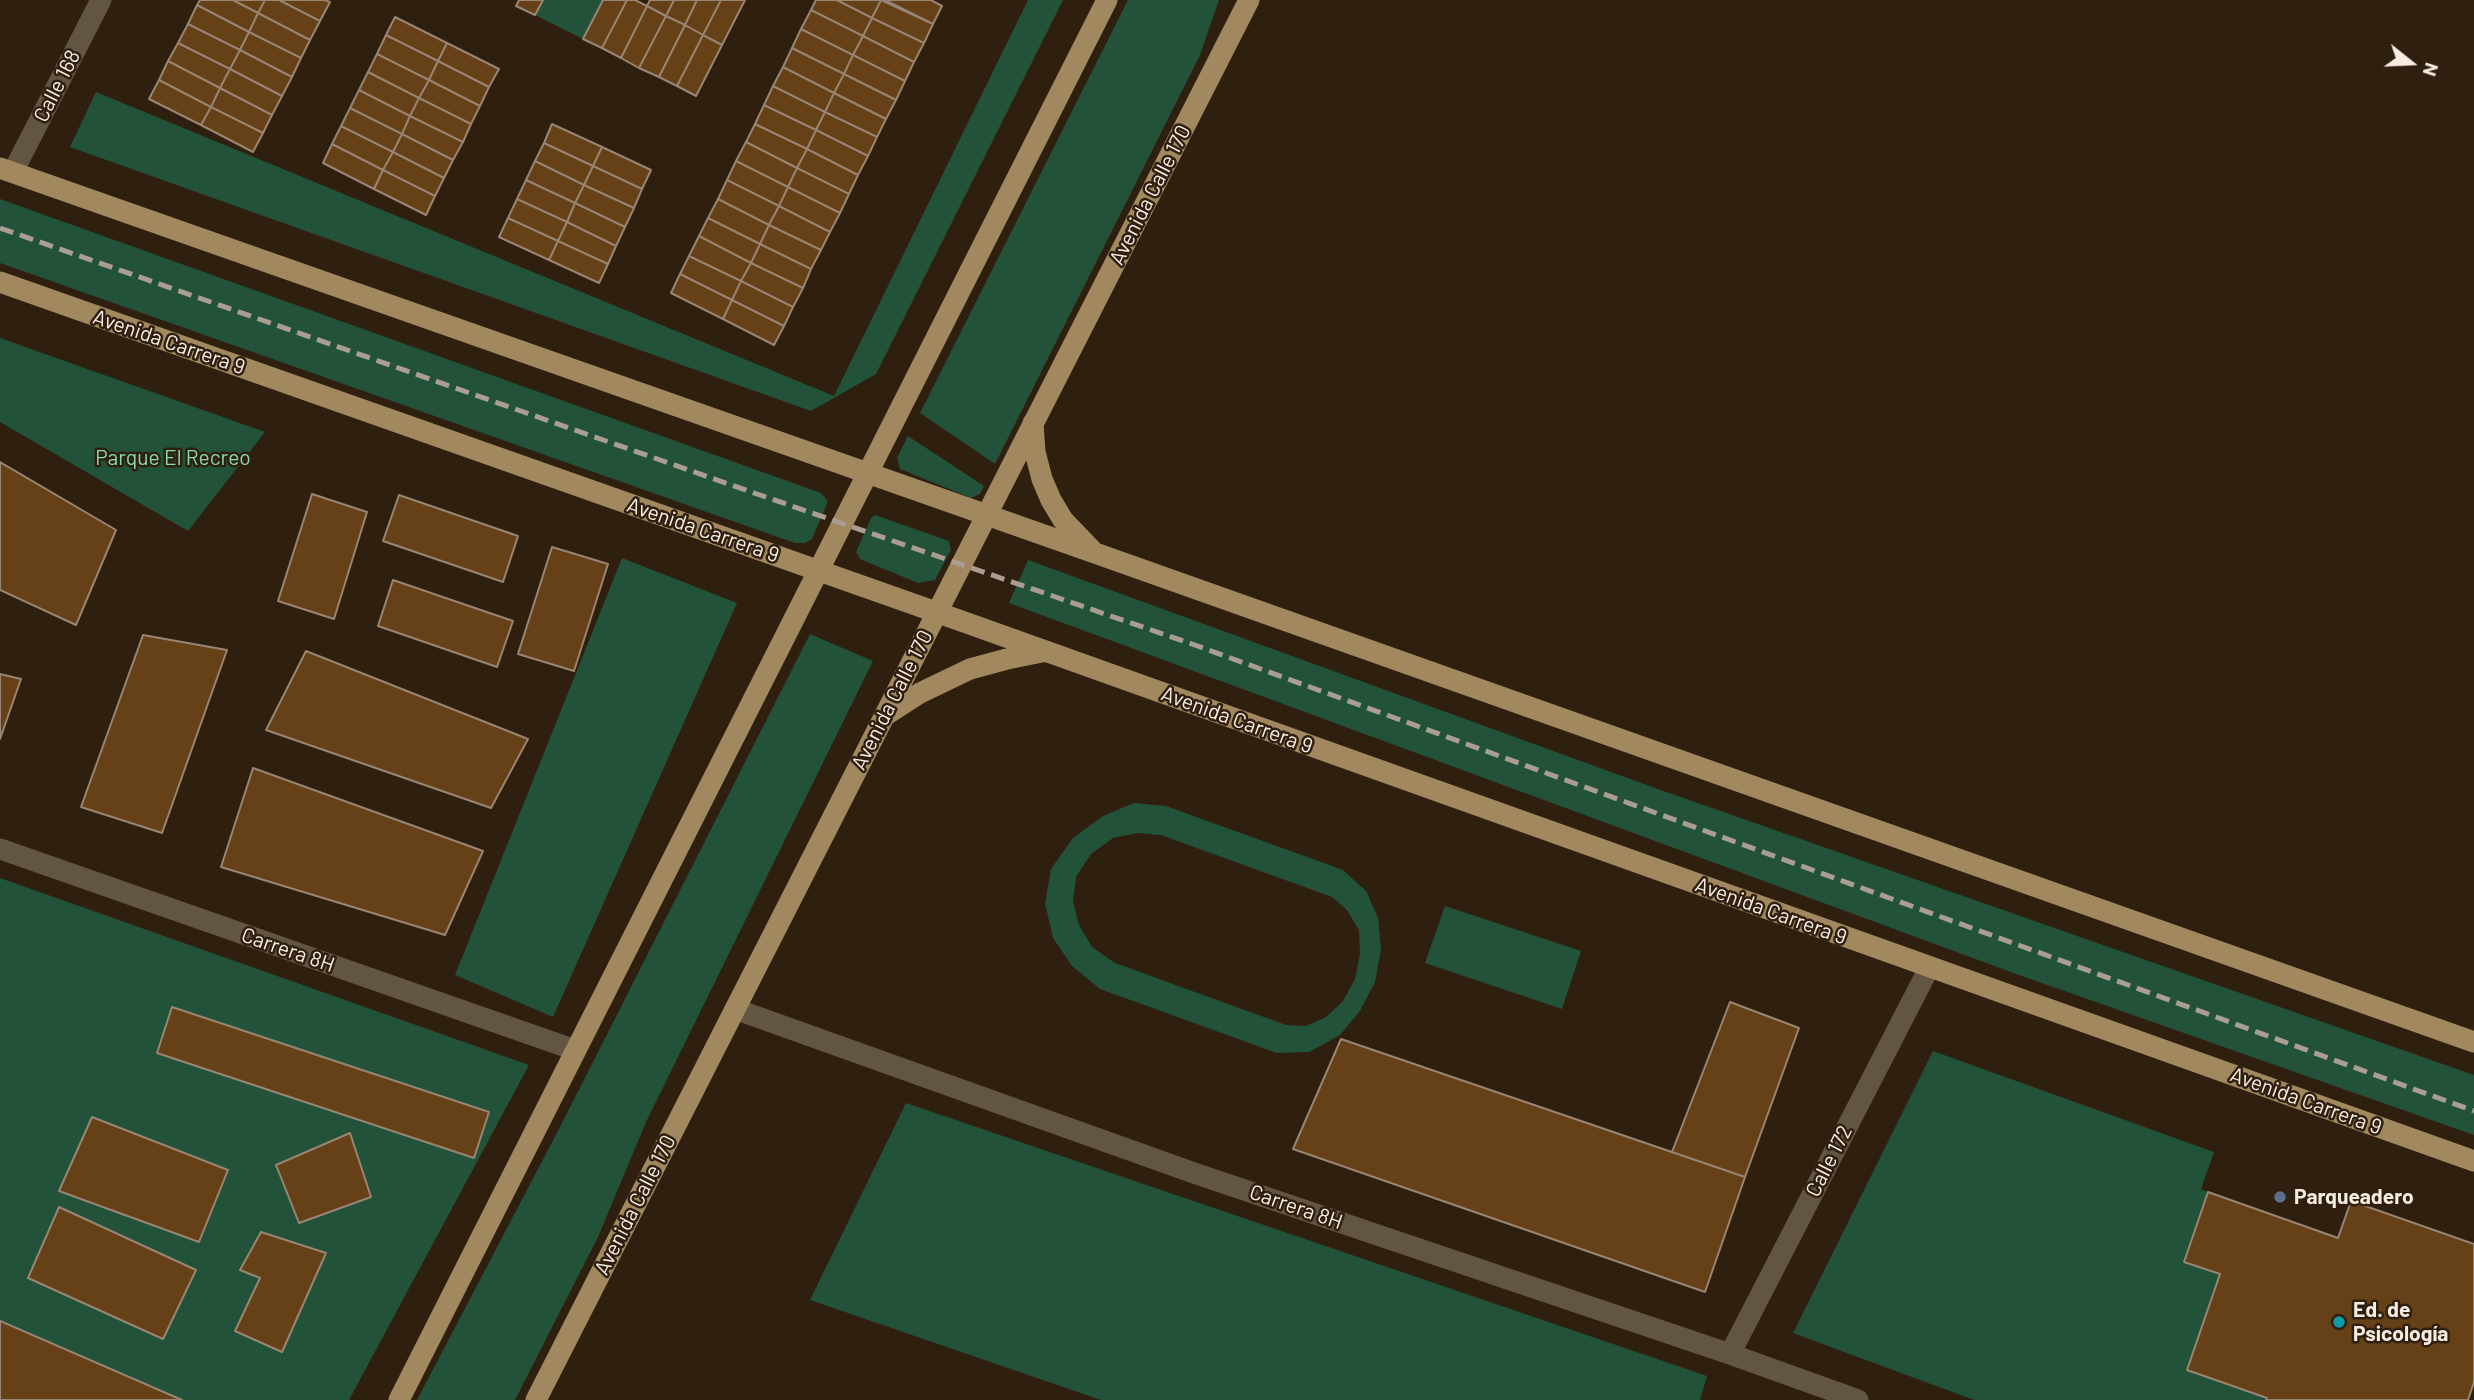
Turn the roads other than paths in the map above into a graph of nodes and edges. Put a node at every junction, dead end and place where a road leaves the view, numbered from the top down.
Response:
1 (101, 0) edge
2 (1235, 0) edge
3 (1249, 0) edge
4 (1106, 3) edge
5 (1221, 53) junction
6 (7, 170) edge
7 (0, 282) edge
8 (1033, 423) junction
9 (867, 473) junction
10 (987, 515) junction
11 (1095, 553) junction
12 (817, 571) junction
13 (937, 613) junction
14 (1045, 652) junction
15 (884, 716) junction
16 (0, 849) edge
17 (1929, 968) junction
18 (735, 1009) junction
19 (2474, 1042) edge
20 (575, 1050) junction
21 (2474, 1161) edge
22 (1730, 1354) junction
23 (399, 1400) edge
24 (536, 1400) edge
25 (1858, 1400) edge

1 - 6 street, Calle 168
2 - 5 main road
3 - 5 main road, Avenida Calle 170
4 - 9 main road
5 - 8 main road, Avenida Calle 170
6 - 9 main road
7 - 12 main road, Avenida Carrera 9
8 - 10 main road, Avenida Calle 170
8 - 11 main road
9 - 10 main road
9 - 12 main road
10 - 11 main road
10 - 13 main road, Avenida Calle 170
11 - 19 main road
12 - 13 main road, Avenida Carrera 9
12 - 20 main road
13 - 14 main road, Avenida Carrera 9
13 - 15 main road, Avenida Calle 170
14 - 15 main road
14 - 17 main road, Avenida Carrera 9
15 - 18 main road, Avenida Calle 170
16 - 20 street, Carrera 8H
17 - 21 main road, Avenida Carrera 9
17 - 22 street, Calle 172
18 - 22 street, Carrera 8H
18 - 24 main road, Avenida Calle 170
20 - 23 main road
22 - 25 street, Carrera 8H

